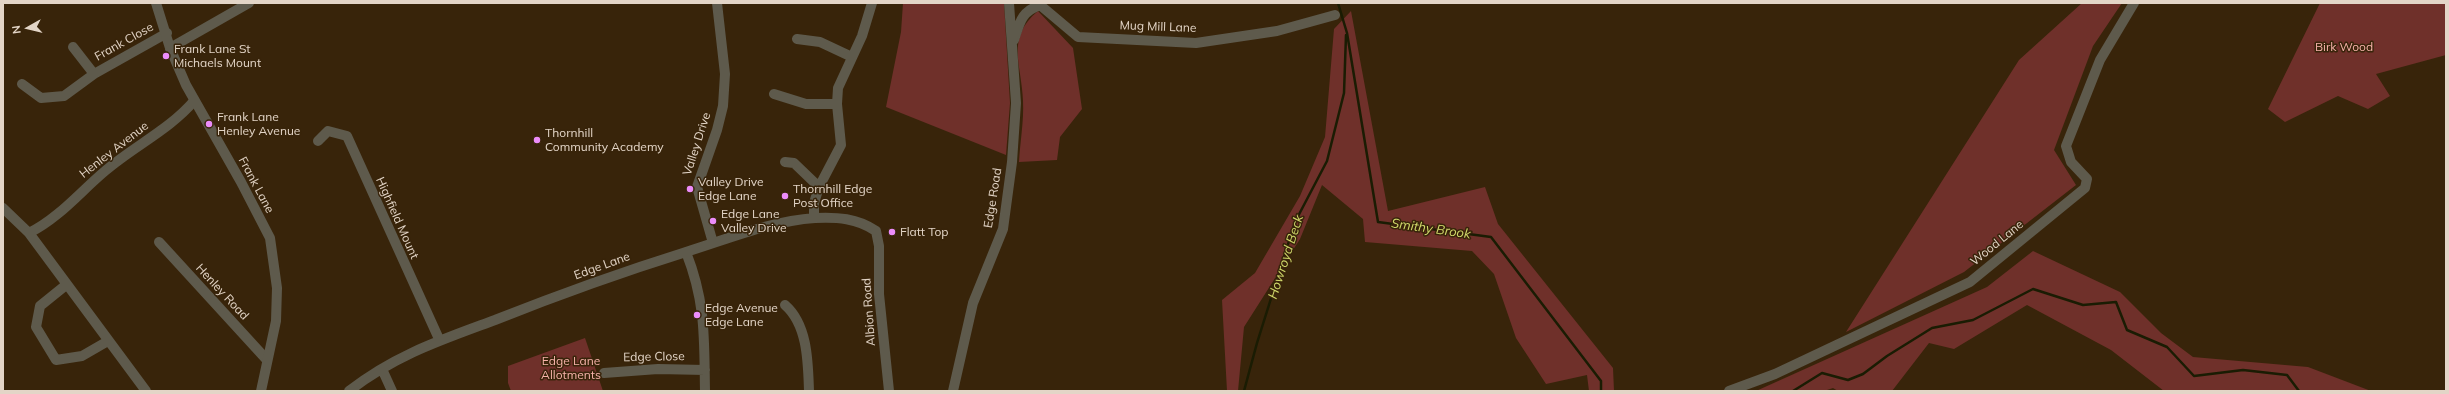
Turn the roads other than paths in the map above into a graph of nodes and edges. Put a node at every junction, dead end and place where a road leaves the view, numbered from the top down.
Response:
1 (156, 3) edge
2 (249, 3) edge
3 (717, 3) edge
4 (872, 3) edge
5 (1009, 3) edge
6 (2134, 3) edge
7 (1335, 15) dead end
8 (167, 34) junction
9 (797, 39) dead end
10 (1012, 46) junction
11 (73, 47) dead end
12 (170, 48) junction
13 (852, 57) junction
14 (94, 74) junction
15 (22, 84) dead end
16 (774, 94) dead end
17 (194, 100) junction
18 (837, 104) junction
19 (318, 140) dead end
20 (785, 162) dead end
21 (819, 187) junction
22 (3, 208) edge
23 (814, 218) junction
24 (876, 231) joint
25 (29, 233) junction
26 (159, 242) dead end
27 (712, 242) junction
28 (686, 252) junction
29 (66, 285) junction
30 (785, 305) dead end
31 (439, 339) junction
32 (108, 341) junction
33 (267, 360) junction
34 (382, 369) junction
35 (704, 370) junction
36 (604, 373) dead end
37 (146, 391) edge
38 (261, 391) edge
39 (349, 391) edge
40 (392, 391) edge
41 (704, 391) edge
42 (810, 391) edge
43 (889, 391) edge
44 (953, 391) edge
45 (1729, 391) edge

1 - 8 street, Frank Lane
2 - 12 street
3 - 27 street, Valley Drive
4 - 13 street
5 - 10 street, Edge Road
6 - 45 street, Wood Lane
7 - 10 street, Mug Mill Lane
8 - 12 street, Frank Lane
8 - 14 street, Frank Close
9 - 13 street
10 - 44 street, Edge Road
11 - 14 street, Frank Close
12 - 17 street, Frank Lane
13 - 18 street
14 - 15 street, Frank Close
16 - 18 street
17 - 25 street, Henley Avenue
17 - 33 street, Frank Lane
18 - 21 street
19 - 31 street, Highfield Mount
20 - 21 street
21 - 23 street
22 - 25 street
23 - 24 street, Edge Lane
23 - 27 street, Edge Lane
24 - 43 street, Albion Road
25 - 29 street
26 - 33 street, Henley Road
27 - 28 street, Edge Lane
28 - 31 street, Edge Lane
28 - 35 street
29 - 32 street
29 - 32 street
30 - 42 street
31 - 34 street, Edge Lane
32 - 37 street
33 - 38 street, Frank Lane
34 - 39 street, Edge Lane
34 - 40 street
35 - 36 street, Edge Close
35 - 41 street

